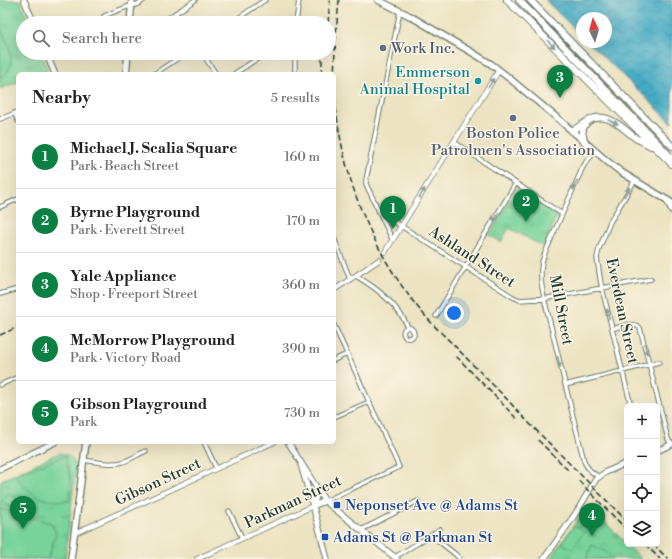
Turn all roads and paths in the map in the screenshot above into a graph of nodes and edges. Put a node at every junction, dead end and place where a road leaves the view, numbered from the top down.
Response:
1 (24, 0) edge
2 (144, 0) edge
3 (195, 0) edge
4 (265, 0) edge
5 (299, 0) edge
6 (378, 0) edge
7 (507, 0) edge
8 (520, 0) edge
9 (530, 0) edge
10 (131, 3) edge
11 (400, 11) junction
12 (175, 13) junction
13 (31, 16) edge
14 (104, 16) dead end
15 (130, 16) edge
16 (171, 16) edge
17 (177, 16) edge
18 (241, 16) edge
19 (297, 16) edge
20 (49, 60) edge
21 (127, 60) edge
22 (176, 60) edge
23 (207, 60) edge
24 (255, 60) edge
25 (295, 60) edge
26 (499, 70) junction
27 (54, 72) edge
28 (126, 72) edge
29 (160, 72) edge
30 (215, 72) edge
31 (237, 72) edge
32 (295, 72) edge
33 (16, 113) edge
34 (0, 119) edge
35 (588, 121) junction
36 (572, 131) junction
37 (454, 142) junction
38 (587, 145) junction
39 (672, 146) edge
40 (658, 149) junction
41 (595, 152) junction
42 (672, 152) edge
43 (672, 158) edge
44 (672, 164) edge
45 (635, 180) junction
46 (516, 183) junction
47 (669, 199) edge
48 (16, 201) edge
49 (672, 203) edge
50 (0, 208) edge
51 (672, 210) edge
52 (379, 212) junction
53 (562, 214) junction
54 (401, 226) junction
55 (392, 240) junction
56 (336, 243) edge
57 (385, 252) dead end
58 (379, 260) dead end
59 (466, 267) junction
60 (356, 276) junction
61 (350, 279) junction
62 (650, 279) dead end
63 (601, 288) junction
64 (336, 289) edge
65 (16, 290) edge
66 (0, 294) edge
67 (544, 298) junction
68 (436, 316) dead end
69 (408, 327) dead end
70 (336, 329) edge
71 (612, 329) junction
72 (347, 354) junction
73 (336, 359) edge
74 (659, 362) dead end
75 (649, 364) junction
76 (622, 371) junction
77 (16, 378) edge
78 (0, 385) edge
79 (565, 385) junction
80 (369, 402) junction
81 (630, 403) edge
82 (336, 416) edge
83 (51, 444) edge
84 (86, 444) edge
85 (205, 444) edge
86 (270, 444) edge
87 (289, 444) edge
88 (671, 444) edge
89 (146, 450) dead end
90 (660, 450) edge
91 (299, 458) junction
92 (84, 460) junction
93 (624, 464) edge
94 (216, 468) junction
95 (0, 469) edge
96 (598, 476) junction
97 (316, 487) junction
98 (325, 501) junction
99 (418, 501) dead end
100 (313, 506) junction
101 (229, 511) dead end
102 (440, 528) dead end
103 (362, 530) junction
104 (75, 533) junction
105 (431, 535) junction
106 (242, 538) junction
107 (396, 558) edge
108 (71, 559) edge
109 (197, 559) edge
110 (328, 559) edge
111 (460, 559) edge
112 (544, 559) edge

1 - 13 main road
2 - 10 street
3 - 12 street
4 - 18 street
5 - 19 street
6 - 11 main road
7 -> 40 highway
8 - 42 highway
8 - 43 highway
9 - 39 highway
10 - 14 street
10 - 15 main road
11 - 26 main road
11 - 52 street
12 - 16 street
12 - 17 street
20 - 27 main road
21 - 28 main road
22 - 29 street
23 - 30 street
24 - 31 street
25 - 32 street
26 - 36 main road
37 -> 26 street
33 - 34 street
35 - 36 highway
35 - 38 highway
35 -> 40 highway
36 - 38 main road
37 - 46 street
54 -> 37 street
38 - 41 main road
40 - 44 highway
41 - 45 main road
41 -> 53 street, Mill Street
45 - 47 main road
63 -> 45 street, Everdean Street
46 - 53 street
46 -> 59 street
47 - 49 main road
47 - 51 main road
48 - 50 street
52 - 54 street, Ashland Street
52 - 55 street
53 - 67 street, Mill Street
54 - 55 street
54 - 59 street, Ashland Street
55 - 57 street
56 - 61 street
58 - 60 street
59 - 67 street, Ashland Street
59 - 68 street
60 - 61 street
60 - 69 street
61 - 64 street
62 - 63 street, Ashland Street
63 - 67 street, Ashland Street
71 -> 63 street, Everdean Street
65 - 66 street
67 -> 79 street, Mill Street
70 - 72 street
71 -> 75 street
71 - 76 street, Everdean Street
72 - 73 street
72 - 80 street
74 - 75 street
75 - 76 street
75 - 88 street
76 - 79 street
76 - 81 street, Everdean Street
77 - 78 street
79 - 96 street, Mill Street
80 - 82 street
80 - 98 street, Parkman Street
83 - 95 main road
84 - 92 main road
85 - 94 street
86 - 94 street, Gibson Street
87 - 91 main road
88 - 90 main road
89 - 92 street
91 - 97 main road
91 - 100 main road
92 - 104 main road
93 - 96 main road
94 - 104 street, Gibson Street
96 - 112 main road
97 - 98 main road
97 - 100 main road
98 - 100 main road, Parkman Street
98 - 103 main road
99 - 103 street
100 - 106 street, Parkman Street
100 - 110 main road
101 - 106 street
102 - 105 street
103 - 107 main road
104 - 108 main road
105 - 107 street
105 - 111 street
106 - 109 street, Parkman Street

